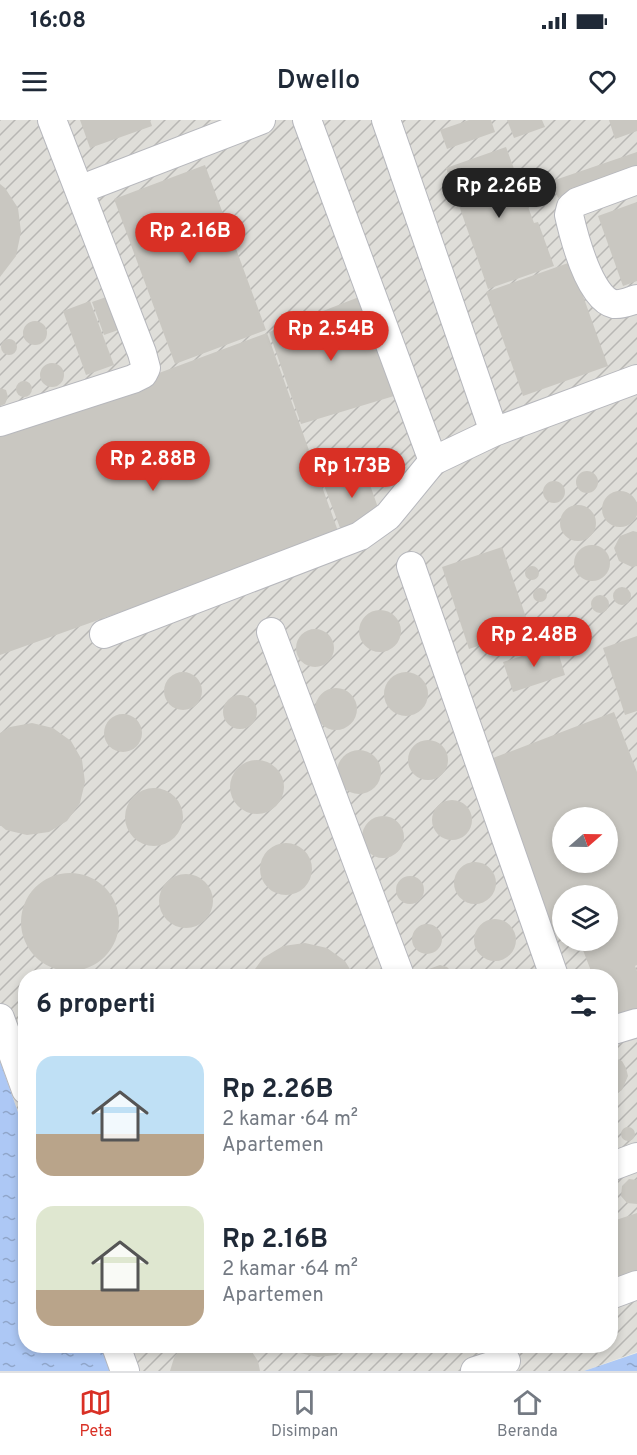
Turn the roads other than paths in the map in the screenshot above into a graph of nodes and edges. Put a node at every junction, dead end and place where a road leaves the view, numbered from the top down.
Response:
1 (52, 120) edge
2 (261, 120) edge
3 (307, 120) edge
4 (386, 120) edge
5 (637, 180) edge
6 (79, 190) junction
7 (637, 299) edge
8 (637, 379) edge
9 (0, 422) edge
10 (494, 432) junction
11 (433, 462) junction
12 (411, 566) dead end
13 (271, 632) dead end
14 (104, 634) dead end
15 (397, 969) edge
16 (552, 969) edge
17 (0, 1018) edge
18 (637, 1023) edge
19 (618, 1029) edge
20 (18, 1068) edge
21 (637, 1157) edge
22 (618, 1164) edge
23 (637, 1285) edge
24 (618, 1291) edge
25 (119, 1353) edge
26 (506, 1361) dead end
27 (125, 1371) edge
28 (475, 1371) edge

1 - 6 lane
2 - 6 lane
3 - 11 lane
4 - 10 lane
5 - 7 lane
6 - 9 lane
8 - 10 lane
10 - 11 lane
11 - 14 lane
12 - 16 lane
13 - 15 lane
17 - 20 lane
18 - 19 lane
21 - 22 lane
23 - 24 lane
25 - 27 lane
26 - 28 lane

